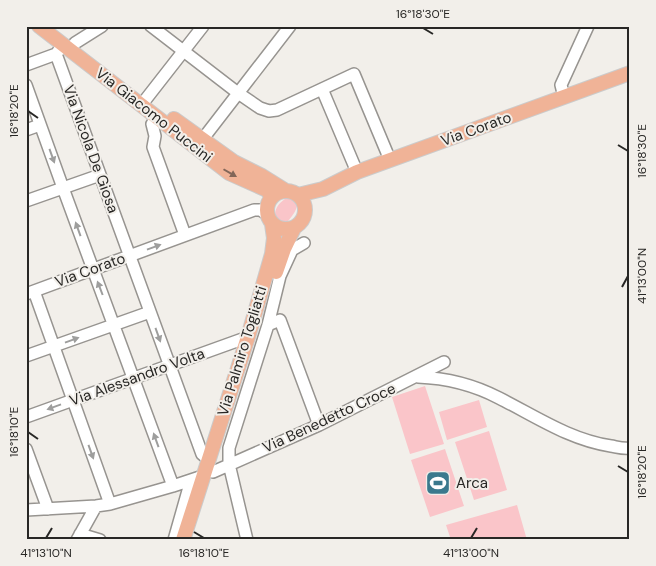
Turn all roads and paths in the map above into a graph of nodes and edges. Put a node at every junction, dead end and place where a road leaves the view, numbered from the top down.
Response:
1 (39, 26) edge
2 (53, 26) edge
3 (102, 26) edge
4 (151, 26) edge
5 (203, 26) edge
6 (290, 26) edge
7 (588, 26) edge
8 (65, 47) junction
9 (184, 51) junction
10 (26, 65) edge
11 (630, 73) edge
12 (26, 85) edge
13 (322, 89) junction
14 (238, 93) junction
15 (564, 97) junction
16 (146, 99) junction
17 (157, 118) junction
18 (40, 125) junction
19 (26, 130) edge
20 (202, 140) junction
21 (390, 160) junction
22 (357, 172) junction
23 (100, 174) junction
24 (63, 188) junction
25 (324, 189) junction
26 (292, 193) junction
27 (272, 197) junction
28 (26, 201) edge
29 (305, 213) junction
30 (269, 219) junction
31 (294, 228) junction
32 (185, 235) junction
33 (304, 243) dead end
34 (131, 256) junction
35 (93, 269) junction
36 (30, 292) edge
37 (150, 312) junction
38 (114, 325) junction
39 (268, 325) junction
40 (248, 337) junction
41 (54, 346) junction
42 (26, 356) edge
43 (444, 362) dead end
44 (169, 365) junction
45 (416, 376) junction
46 (133, 378) junction
47 (73, 400) junction
48 (26, 417) edge
49 (319, 425) junction
50 (630, 448) edge
51 (26, 449) edge
52 (229, 464) junction
53 (204, 472) junction
54 (173, 486) junction
55 (110, 504) junction
56 (96, 506) junction
57 (48, 508) junction
58 (26, 510) edge
59 (79, 537) edge
60 (100, 540) edge
61 (174, 540) edge
62 (183, 540) edge
63 (192, 540) edge
64 (247, 540) edge

1 - 8 main road, Via Giacomo Puccini
2 - 8 main road, Via Giacomo Puccini
3 - 8 street
4 - 9 street
5 - 9 street
6 - 14 street
7 - 15 street
8 - 10 street
8 - 16 main road, Via Giacomo Puccini
8 - 17 main road, Via Giacomo Puccini
8 - 23 street, Via Nicola De Giosa
9 - 14 street
9 - 16 street
11 - 15 main road, Via Corato
12 - 18 street
13 - 14 street
13 - 21 street
13 - 22 street
14 - 20 street
15 - 21 main road, Via Corato
16 - 20 main road, Via Giacomo Puccini
17 -> 27 main road, Via Giacomo Puccini
17 - 32 street
18 - 19 street
18 -> 24 street
20 - 26 main road, Via Giacomo Puccini
21 - 22 main road, Via Corato
22 - 25 main road, Via Corato
23 - 24 street
23 - 34 street, Via Nicola De Giosa
24 - 28 street
35 -> 24 street
25 - 26 main road, Via Corato
25 - 29 main road, Via Corato
26 - 27 main road, Via Corato
26 - 29 main road
27 - 30 main road
29 - 31 main road, Via Corato
30 - 31 main road, Via Corato
30 - 32 street, Via Corato
30 - 40 main road, Via Palmiro Togliatti
31 - 53 main road, Via Palmiro Togliatti
34 -> 32 street, Via Corato
33 - 39 street
34 - 35 street, Via Corato
34 - 37 street, Via Nicola De Giosa
35 - 36 street, Via Corato
38 -> 35 street
36 - 41 street
37 - 38 street
37 -> 44 street, Via Nicola De Giosa
41 -> 38 street
38 - 46 street
39 - 49 street
39 - 52 street
40 - 44 street, Via Alessandro Volta
40 - 53 main road, Via Palmiro Togliatti
41 - 42 street
41 - 47 street
43 - 45 street, Via Benedetto Croce
44 - 46 street, Via Alessandro Volta
44 - 53 street, Via Nicola De Giosa
45 - 49 street, Via Benedetto Croce
45 - 50 street
46 - 47 street, Via Alessandro Volta
54 -> 46 street
47 -> 48 street, Via Alessandro Volta
47 -> 55 street
49 - 52 street, Via Benedetto Croce
51 - 57 street
52 - 53 street, Via Benedetto Croce
52 - 64 street
53 - 54 street, Via Benedetto Croce
53 - 61 street
53 - 62 main road, Via Palmiro Togliatti
53 - 63 main road, Via Palmiro Togliatti
54 - 55 street, Via Benedetto Croce
55 - 56 street, Via Benedetto Croce
56 - 57 street, Via Benedetto Croce
56 - 59 street
57 - 58 street, Via Benedetto Croce
59 - 60 street

